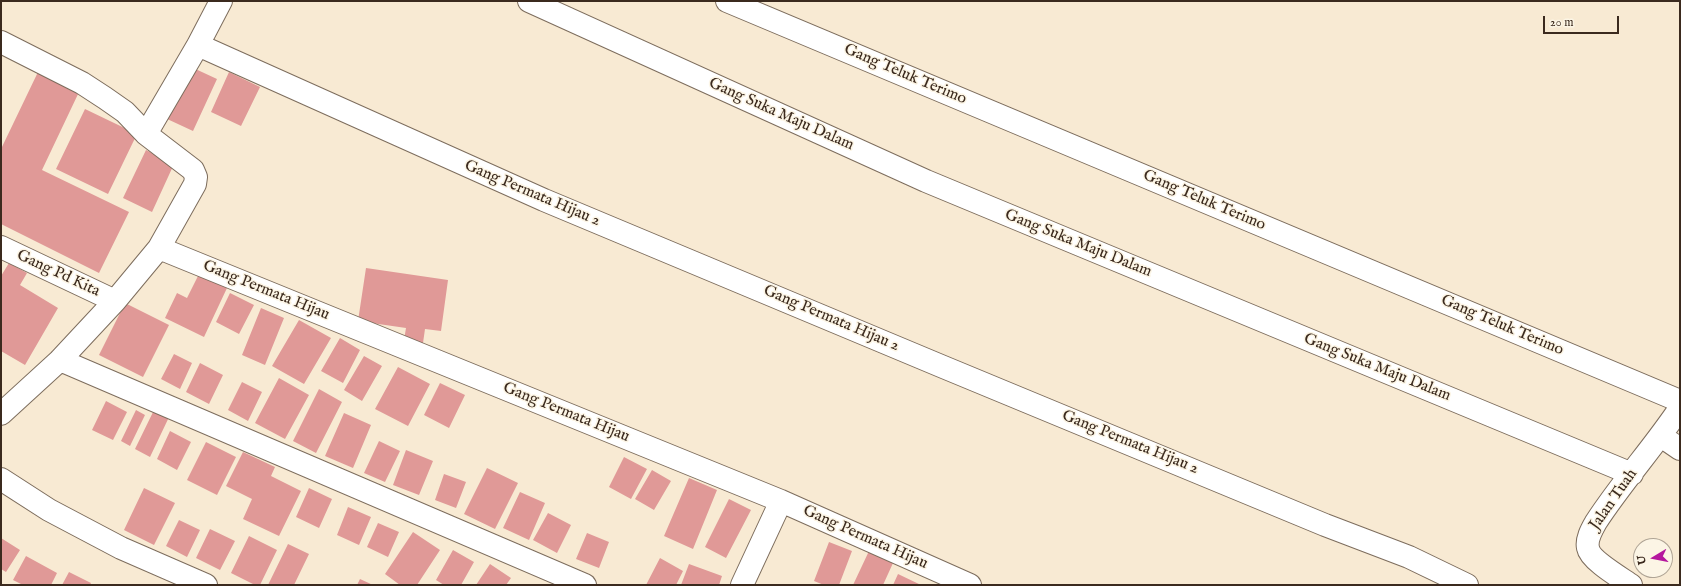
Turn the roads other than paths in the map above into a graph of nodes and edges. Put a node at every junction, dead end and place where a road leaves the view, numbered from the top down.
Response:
1 (221, 1) edge
2 (529, 1) edge
3 (727, 1) edge
4 (1, 42) edge
5 (198, 45) junction
6 (146, 134) junction
7 (1, 247) edge
8 (159, 248) junction
9 (115, 300) junction
10 (60, 360) junction
11 (1680, 400) edge
12 (1680, 408) edge
13 (1, 414) edge
14 (1661, 436) junction
15 (1680, 449) edge
16 (1632, 474) junction
17 (1, 479) edge
18 (781, 500) junction
19 (1620, 582) edge
20 (206, 585) edge
21 (585, 585) edge
22 (742, 585) edge
23 (970, 585) edge
24 (1467, 585) edge

1 - 5 street
2 - 16 street, Gang Suka Maju Dalam
3 - 11 street, Gang Teluk Terimo
4 - 6 street
5 - 6 street
5 - 24 street, Gang Permata Hijau 2
6 - 8 street
7 - 9 street, Gang Pd Kita
8 - 9 street
8 - 18 street, Gang Permata Hijau
9 - 10 street
10 - 13 street
10 - 21 street
12 - 14 street, Jalan Tuah
14 - 15 street
14 - 16 street, Jalan Tuah
16 - 19 street, Jalan Tuah
17 - 20 street
18 - 22 street
18 - 23 street, Gang Permata Hijau

